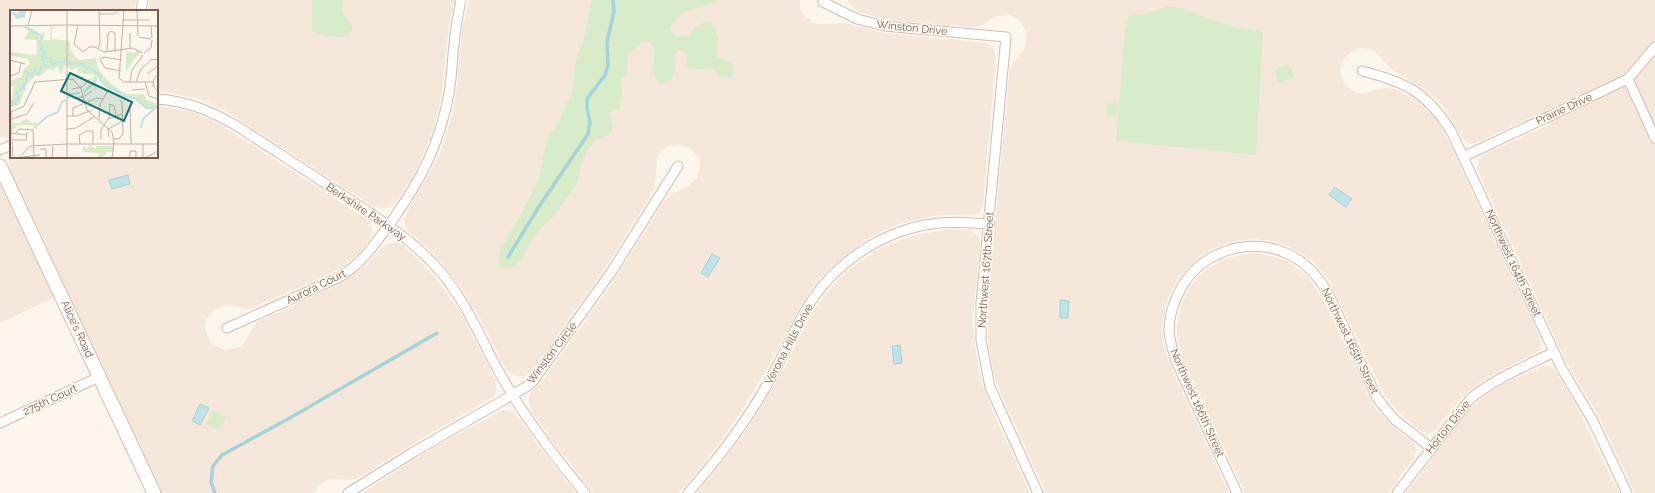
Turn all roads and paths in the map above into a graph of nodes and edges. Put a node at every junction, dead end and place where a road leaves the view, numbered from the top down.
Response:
1 (143, 0) edge
2 (461, 0) edge
3 (824, 2) dead end
4 (141, 10) edge
5 (1006, 37) joint
6 (1655, 47) edge
7 (1362, 71) dead end
8 (1628, 79) junction
9 (158, 99) edge
10 (1655, 138) edge
11 (10, 145) edge
12 (0, 150) edge
13 (1463, 157) junction
14 (0, 166) edge
15 (678, 166) dead end
16 (990, 224) junction
17 (389, 225) junction
18 (1216, 255) joint
19 (227, 328) dead end
20 (1554, 352) junction
21 (100, 377) junction
22 (513, 395) junction
23 (0, 423) edge
24 (1431, 448) junction
25 (154, 493) edge
26 (348, 493) edge
27 (585, 493) edge
28 (688, 493) edge
29 (1038, 493) edge
30 (1237, 493) edge
31 (1397, 493) edge
32 (1627, 493) edge

1 - 4 street
2 - 17 street, Aurora Court
3 - 5 street, Winston Drive
5 - 16 street, Northwest 167th Street
6 - 8 street, Prairie Drive
7 - 13 street, Northwest 164th Street
8 - 10 street
8 - 13 street, Prairie Drive
9 - 17 street, Berkshire Parkway
11 - 12 street
13 - 20 street, Northwest 164th Street
14 - 21 main road, Alice's Road
15 - 22 street, Winston Circle
16 - 28 street, Verona Hills Drive
16 - 29 street, Northwest 167th Street
17 - 19 street, Aurora Court
17 - 22 street, Berkshire Parkway
18 - 24 street, Northwest 165th Street
18 - 30 street, Northwest 166th Street
20 - 24 street, Horton Drive
20 - 32 street, Northwest 164th Street
21 - 23 street, 275th Court
21 - 25 main road, Alice's Road
22 - 26 street, Winston Circle
22 - 27 street, Berkshire Parkway
24 - 31 street, Horton Drive

